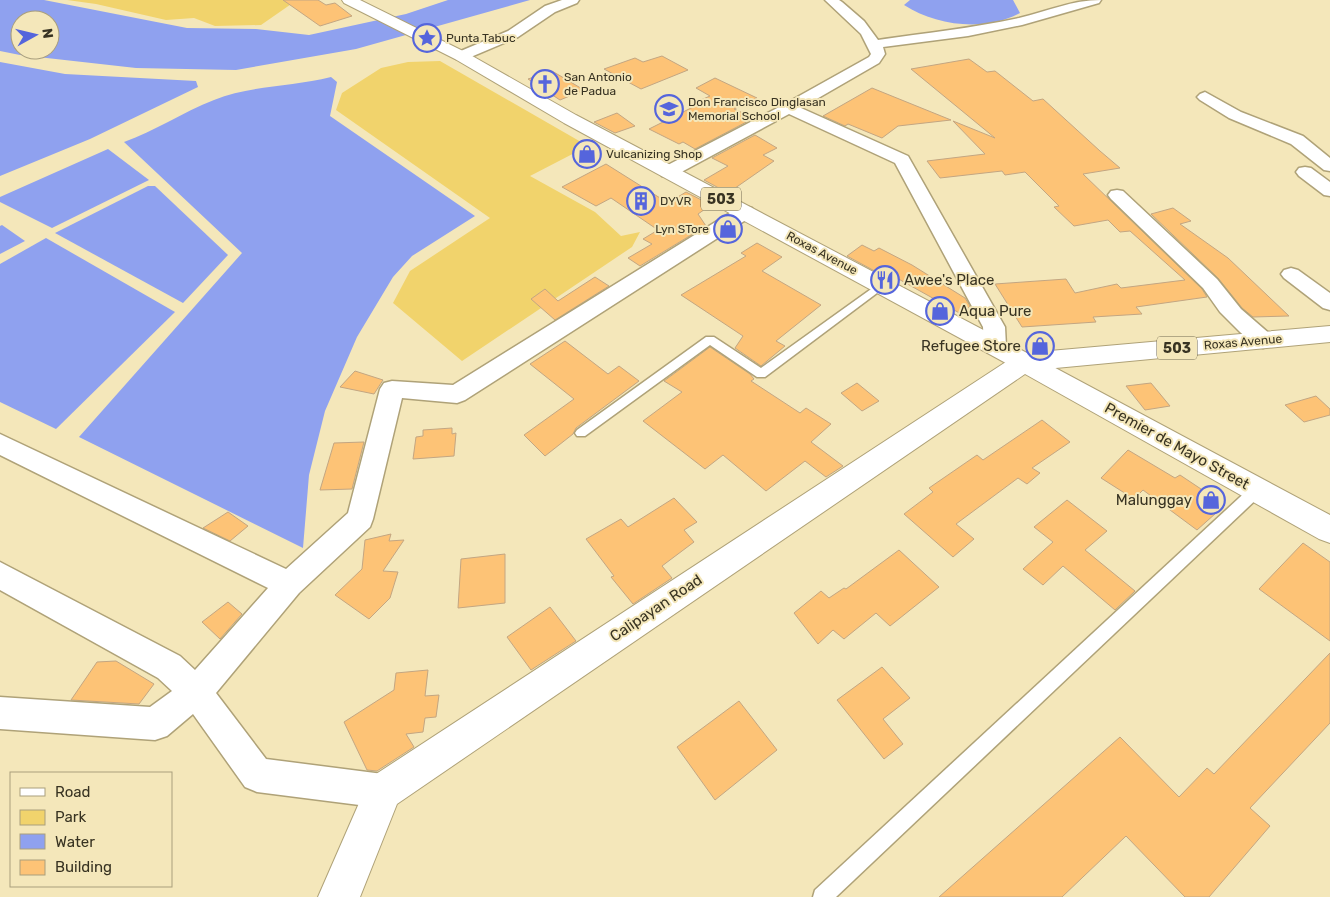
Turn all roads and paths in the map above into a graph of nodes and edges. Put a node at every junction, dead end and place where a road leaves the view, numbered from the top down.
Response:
1 (348, 0) edge
2 (573, 0) edge
3 (831, 0) edge
4 (1095, 0) edge
5 (876, 44) junction
6 (461, 56) junction
7 (1205, 97) dead end
8 (789, 108) junction
9 (1327, 160) edge
10 (668, 172) junction
11 (1305, 172) dead end
12 (1330, 191) edge
13 (1117, 194) dead end
14 (745, 212) junction
15 (1291, 274) dead end
16 (881, 285) junction
17 (1330, 303) edge
18 (1330, 334) edge
19 (1263, 340) junction
20 (994, 347) junction
21 (1024, 362) junction
22 (581, 433) dead end
23 (0, 444) edge
24 (1257, 490) junction
25 (1325, 522) edge
26 (0, 575) edge
27 (289, 584) junction
28 (196, 692) junction
29 (0, 713) edge
30 (383, 791) junction
31 (339, 897) edge
32 (822, 897) edge

1 - 6 main road, Roxas Avenue / 503
2 - 6 street
3 - 5 street
4 - 5 street
5 - 8 street
6 - 10 main road, Roxas Avenue / 503
7 - 9 street
8 - 10 street
8 - 20 street
10 - 14 main road, Roxas Avenue / 503
11 - 12 street
13 - 19 street
14 - 16 main road, Roxas Avenue / 503
14 - 27 street
15 - 17 street
16 - 20 main road, Roxas Avenue / 503
16 - 22 lane
18 - 19 main road, Roxas Avenue / 503
19 - 21 main road, Roxas Avenue / 503
20 - 21 main road, Roxas Avenue / 503
21 - 24 main road, Premier de Mayo Street
21 - 30 main road, Calipayan Road
23 - 27 street
24 - 25 main road, Premier de Mayo Street
24 - 32 lane
26 - 28 street
27 - 28 street
28 - 29 street
28 - 30 street
30 - 31 main road

